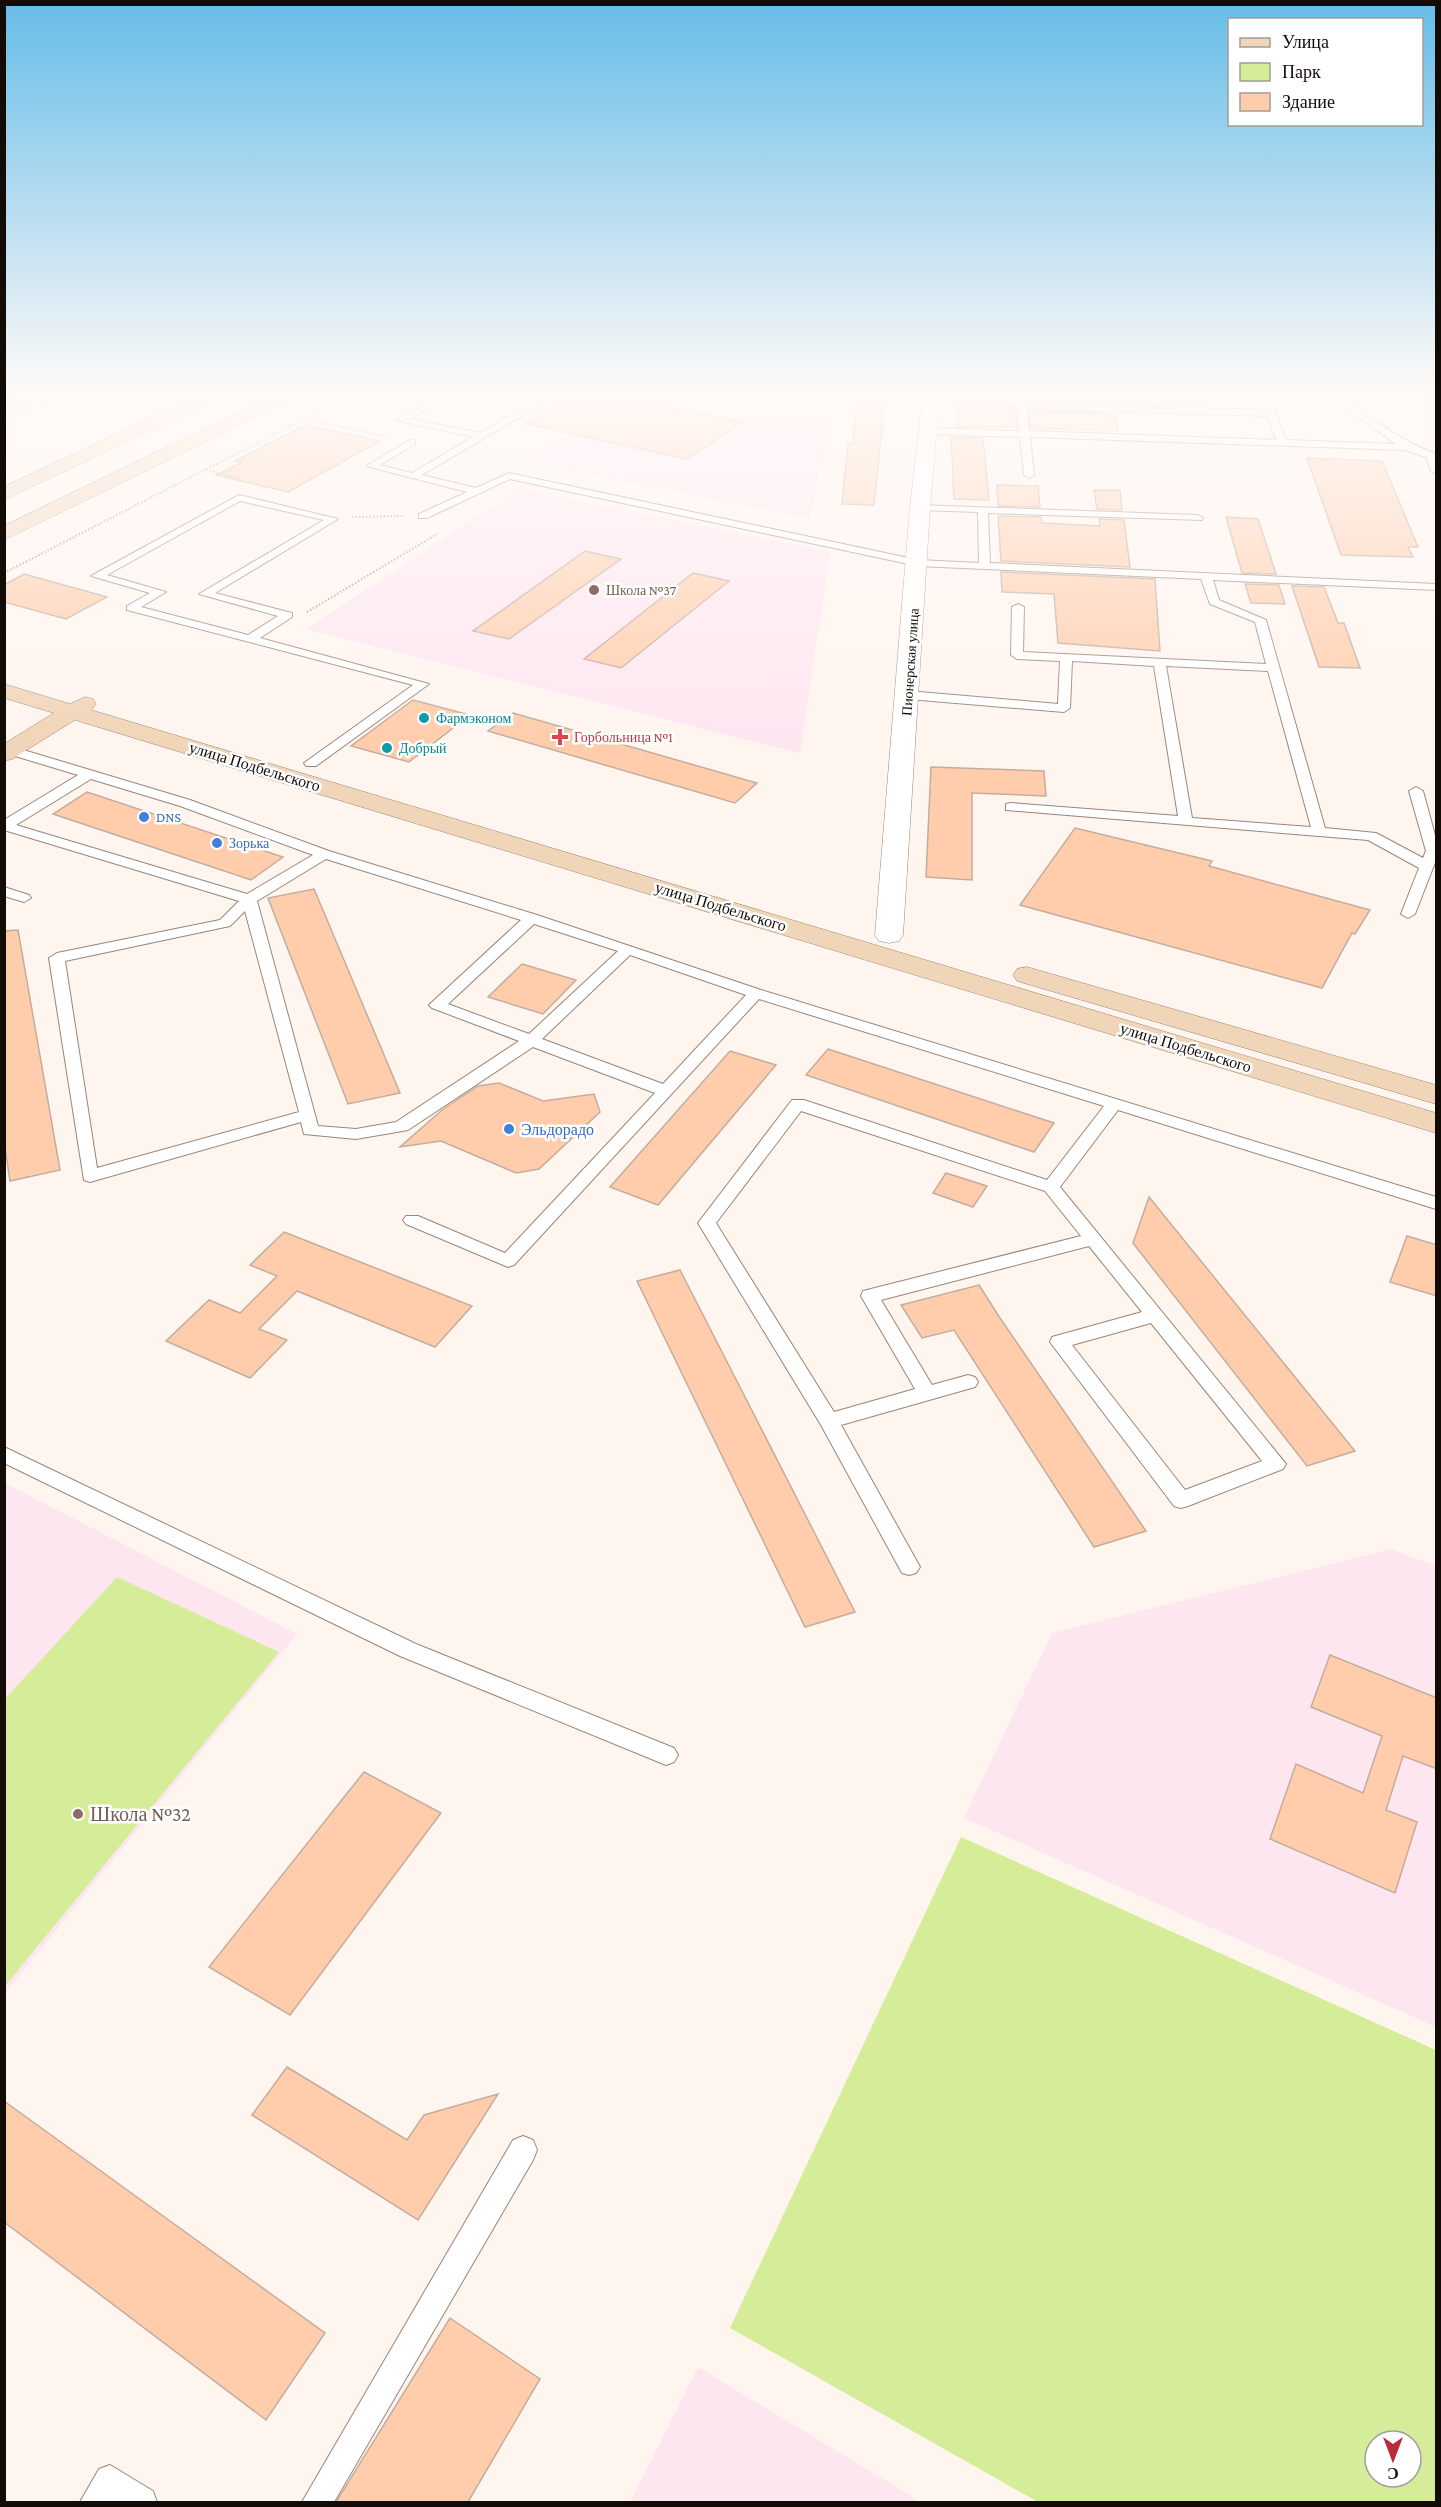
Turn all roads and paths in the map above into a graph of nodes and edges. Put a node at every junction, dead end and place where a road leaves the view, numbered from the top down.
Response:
1 (61, 506) edge
2 (135, 506) edge
3 (224, 506) edge
4 (275, 506) edge
5 (445, 506) edge
6 (650, 506) edge
7 (920, 507) joint
8 (983, 509) junction
9 (423, 516) junction
10 (1198, 518) dead end
11 (333, 519) junction
12 (4, 534) edge
13 (918, 563) junction
14 (985, 566) junction
15 (4, 573) edge
16 (1206, 577) junction
17 (1437, 587) edge
18 (1018, 607) dead end
19 (288, 615) junction
20 (250, 639) junction
21 (1066, 657) junction
22 (1159, 662) junction
23 (1274, 668) junction
24 (4, 672) edge
25 (4, 691) edge
26 (908, 695) junction
27 (84, 705) junction
28 (7, 752) edge
29 (311, 763) junction
30 (89, 774) junction
31 (1416, 791) dead end
32 (1011, 807) dead end
33 (1186, 821) junction
34 (1319, 832) junction
35 (324, 854) junction
36 (1427, 866) junction
37 (4, 891) edge
38 (24, 898) dead end
39 (249, 899) junction
40 (1408, 914) dead end
41 (532, 918) junction
42 (889, 935) junction
43 (628, 949) junction
44 (756, 993) junction
45 (1120, 1015) junction
46 (532, 1040) junction
47 (666, 1091) junction
48 (1437, 1095) edge
49 (1115, 1104) junction
50 (308, 1115) junction
51 (1437, 1123) edge
52 (1051, 1187) junction
53 (1437, 1203) edge
54 (412, 1220) dead end
55 (1093, 1239) junction
56 (1155, 1315) dead end
57 (968, 1382) dead end
58 (927, 1393) junction
59 (829, 1421) junction
60 (4, 1454) edge
61 (909, 1567) dead end
62 (666, 1755) dead end
63 (523, 2150) dead end
64 (95, 2502) edge
65 (142, 2502) edge
66 (317, 2502) edge

1 - 12 main road
2 - 15 path
3 - 20 lane
4 - 11 lane
5 - 9 lane
6 - 13 lane
7 - 8 lane
7 - 13 street, Пионерская улица
8 - 10 lane
8 - 14 lane
9 - 11 path
9 - 19 path
11 - 19 lane
13 - 14 lane
13 - 26 street, Пионерская улица
14 - 16 lane
16 - 17 lane
16 - 23 lane
18 - 21 lane
19 - 20 lane
20 - 29 lane
21 - 22 lane
21 - 26 lane
22 - 23 lane
22 - 33 lane
23 - 34 lane
24 - 27 main road, улица Подбельского
25 - 27 main road, улица Подбельского
26 - 42 street, Пионерская улица
27 - 28 main road
27 - 29 main road, улица Подбельского
27 - 45 main road, улица Подбельского
28 - 30 lane
29 - 42 main road, улица Подбельского
30 - 35 lane
30 - 39 lane
31 - 36 lane
32 - 33 lane
33 - 34 lane
34 - 36 lane
35 - 39 lane
35 - 41 lane
36 - 40 lane
37 - 38 lane
39 - 50 lane
39 - 50 lane
41 - 43 lane
41 - 46 lane
42 - 45 main road, улица Подбельского
43 - 44 lane
43 - 46 lane
44 - 47 lane
44 - 49 lane
45 - 48 main road, улица Подбельского
45 - 51 main road, улица Подбельского
46 - 47 lane
46 - 50 lane
47 - 54 lane
49 - 52 lane
49 - 53 lane
52 - 55 lane
52 - 59 lane
55 - 56 lane
55 - 58 lane
57 - 58 lane
58 - 59 lane
59 - 61 lane
60 - 62 lane
63 - 66 lane
64 - 65 lane

